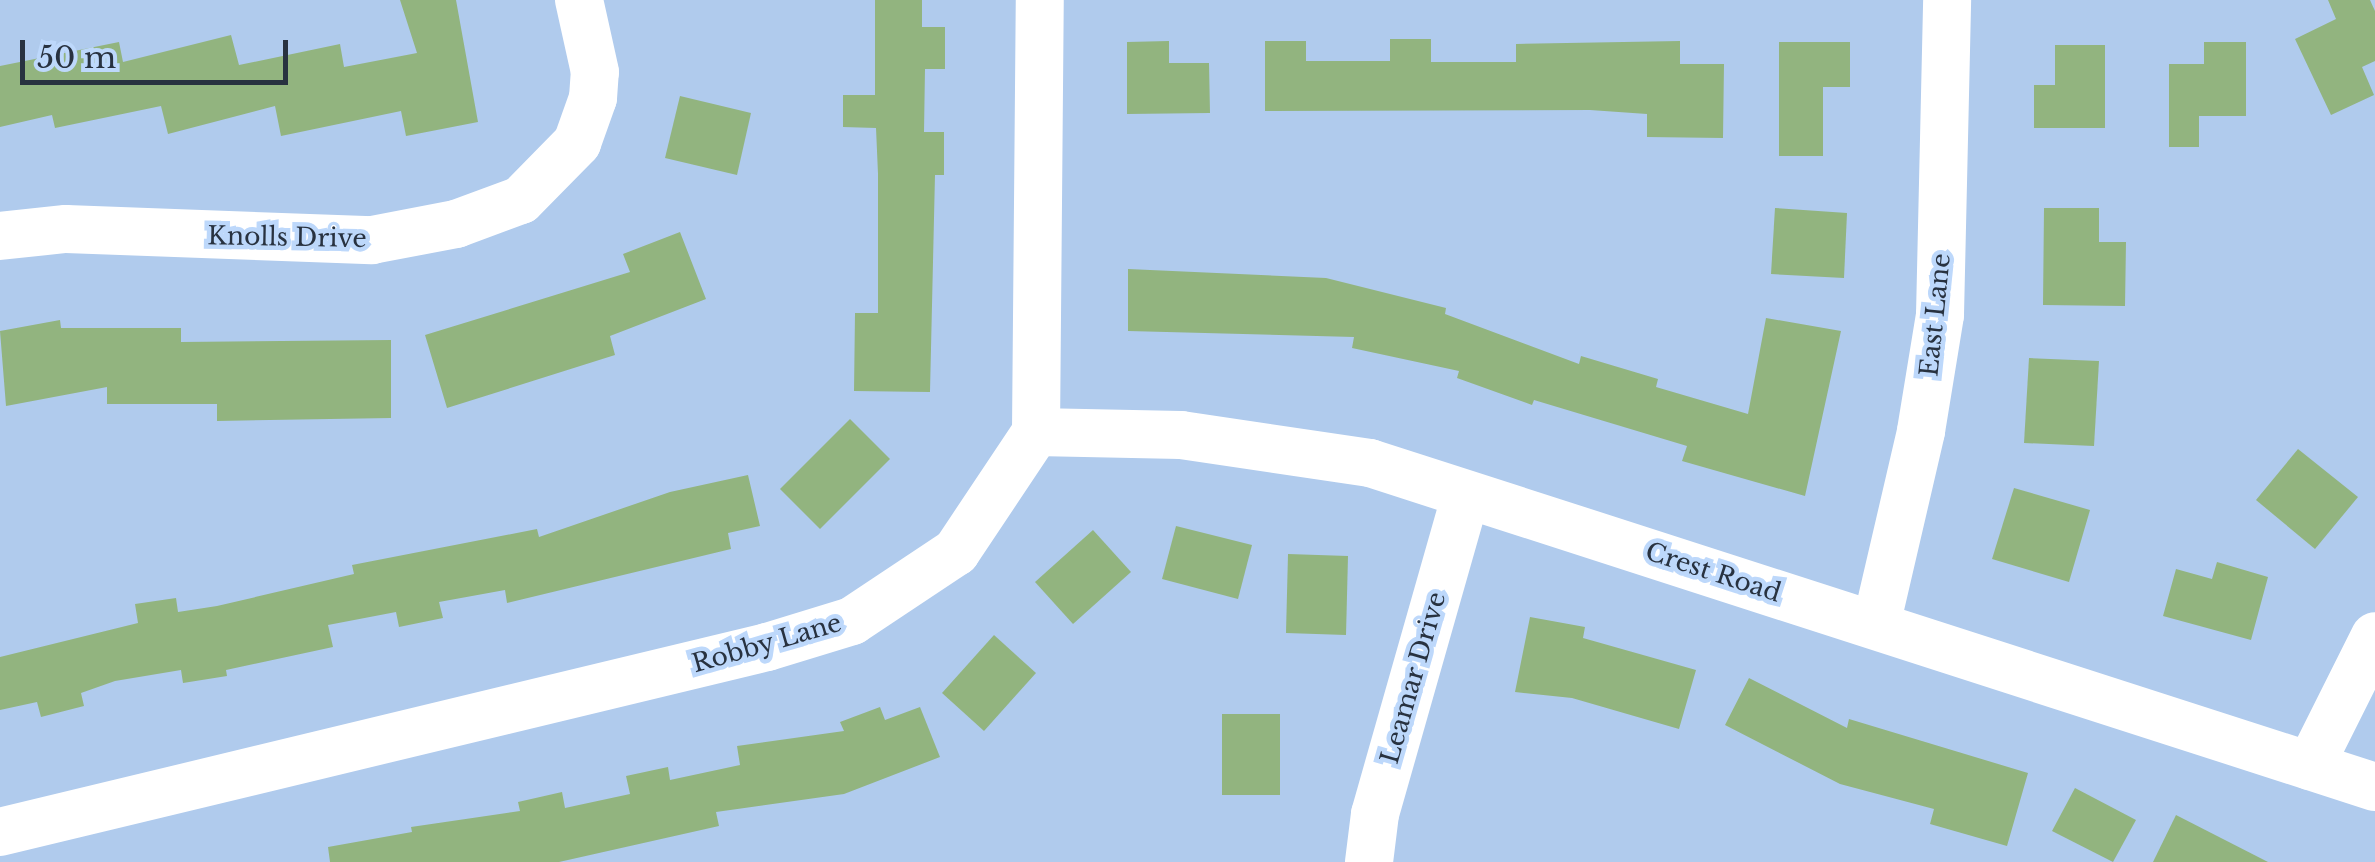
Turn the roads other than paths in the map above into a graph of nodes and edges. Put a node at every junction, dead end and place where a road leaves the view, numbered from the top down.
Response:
1 (579, 0) edge
2 (1040, 0) edge
3 (1947, 0) edge
4 (0, 236) edge
5 (1036, 432) junction
6 (1466, 495) junction
7 (1876, 625) junction
8 (2375, 636) edge
9 (2310, 766) junction
10 (2375, 787) edge
11 (0, 832) edge
12 (1369, 862) edge

1 - 4 street, Knolls Drive
2 - 5 street
3 - 7 street, East Lane
5 - 6 street, Crest Road
5 - 11 street, Robby Lane
6 - 7 street, Crest Road
6 - 12 street, Leamar Drive
7 - 9 street, Crest Road
8 - 9 street
9 - 10 street, Crest Road

